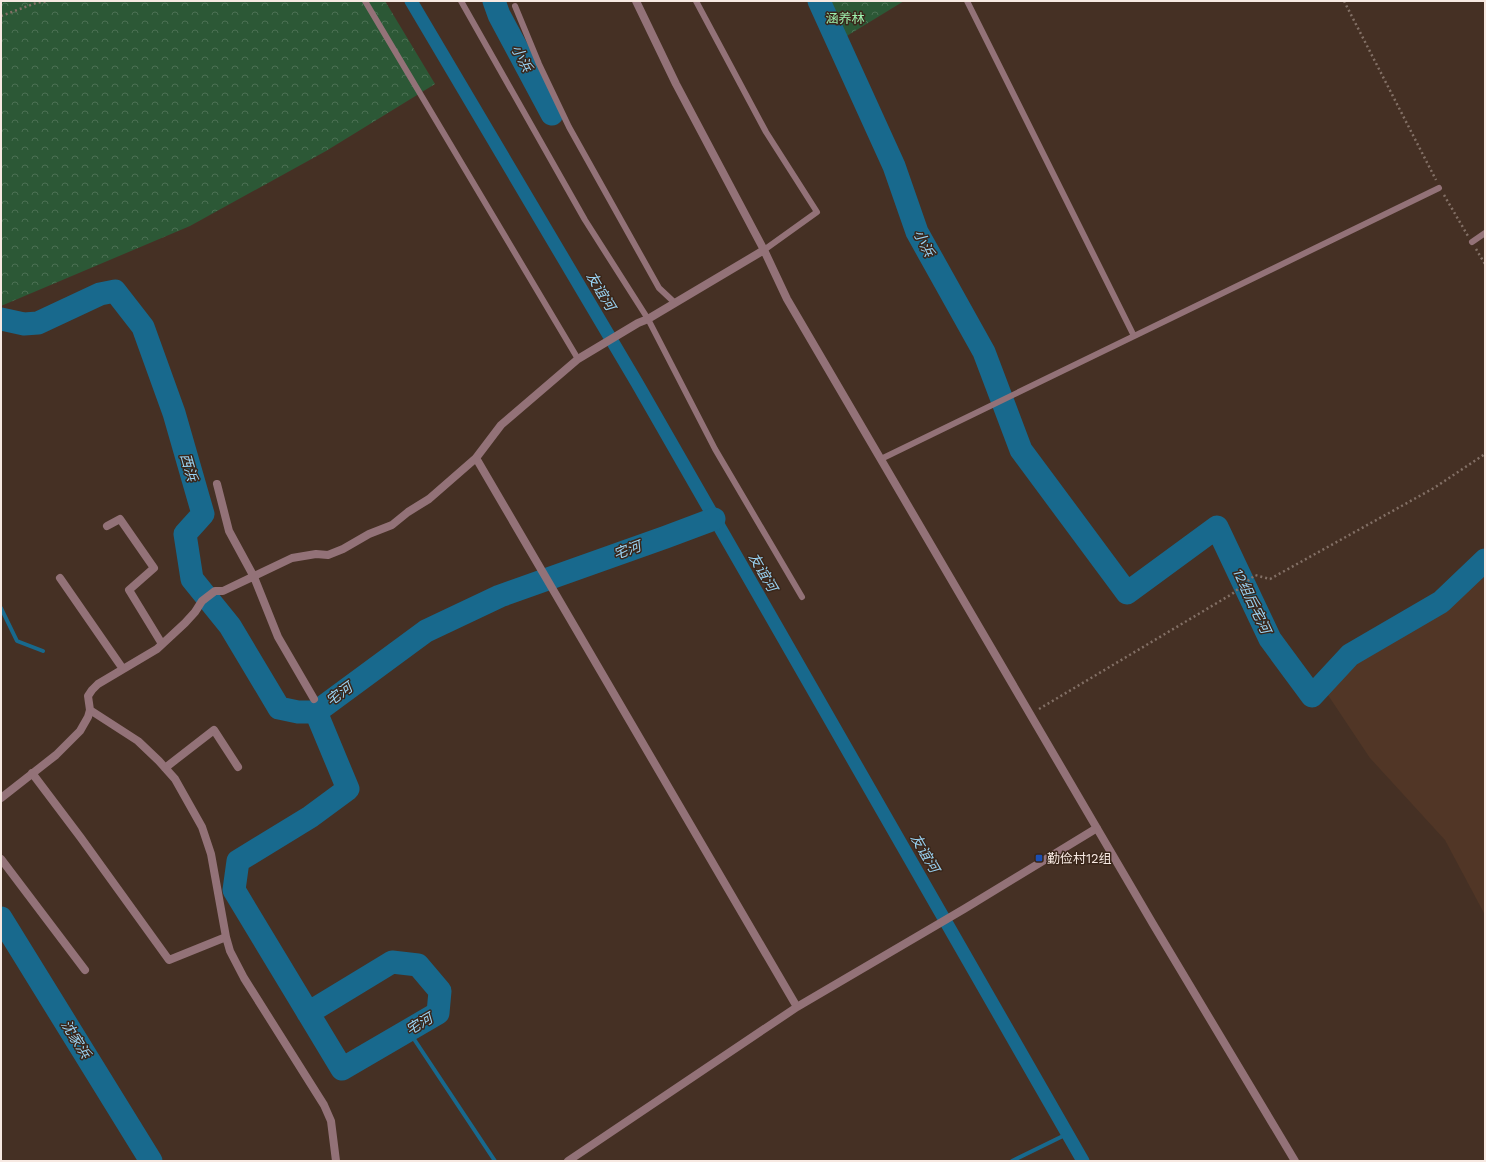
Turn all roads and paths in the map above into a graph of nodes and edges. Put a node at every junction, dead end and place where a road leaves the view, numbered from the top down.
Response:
1 (49, 1) edge
2 (364, 1) edge
3 (461, 1) edge
4 (636, 1) edge
5 (696, 1) edge
6 (967, 1) edge
7 (1344, 1) edge
8 (515, 6) dead end
9 (1, 16) edge
10 (1439, 188) junction
11 (1485, 233) edge
12 (1472, 242) junction
13 (764, 250) junction
14 (1485, 264) edge
15 (675, 303) junction
16 (648, 319) junction
17 (1134, 336) junction
18 (578, 359) junction
19 (1485, 454) edge
20 (476, 458) junction
21 (881, 459) junction
22 (217, 484) dead end
23 (107, 526) dead end
24 (254, 577) junction
25 (60, 578) dead end
26 (802, 597) dead end
27 (162, 644) junction
28 (123, 669) junction
29 (314, 699) dead end
30 (90, 710) junction
31 (1030, 714) junction
32 (238, 767) dead end
33 (165, 768) junction
34 (32, 773) junction
35 (1, 798) edge
36 (1097, 828) junction
37 (1, 859) edge
38 (226, 938) junction
39 (85, 970) dead end
40 (797, 1007) junction
41 (336, 1161) edge
42 (568, 1161) edge
43 (1295, 1161) edge

1 - 9 path
2 - 18 lane
3 - 16 lane
4 - 13 street
5 - 13 lane
6 - 17 lane
7 - 10 path
8 - 15 lane
10 - 12 path
10 - 17 lane
11 - 12 lane
12 - 14 path
13 - 15 street
13 - 21 street
15 - 16 street
16 - 18 street
16 - 26 lane
17 - 21 lane
18 - 20 street
19 - 31 path
20 - 24 street
20 - 40 street
21 - 31 street
22 - 24 street
23 - 27 street
24 - 27 street
24 - 29 street
25 - 28 street
27 - 28 street
28 - 30 street
30 - 33 street
30 - 34 street
31 - 36 street
32 - 33 street
33 - 38 street
34 - 35 street
34 - 38 street
36 - 40 street
36 - 43 street
37 - 39 street
38 - 41 street
40 - 42 street

